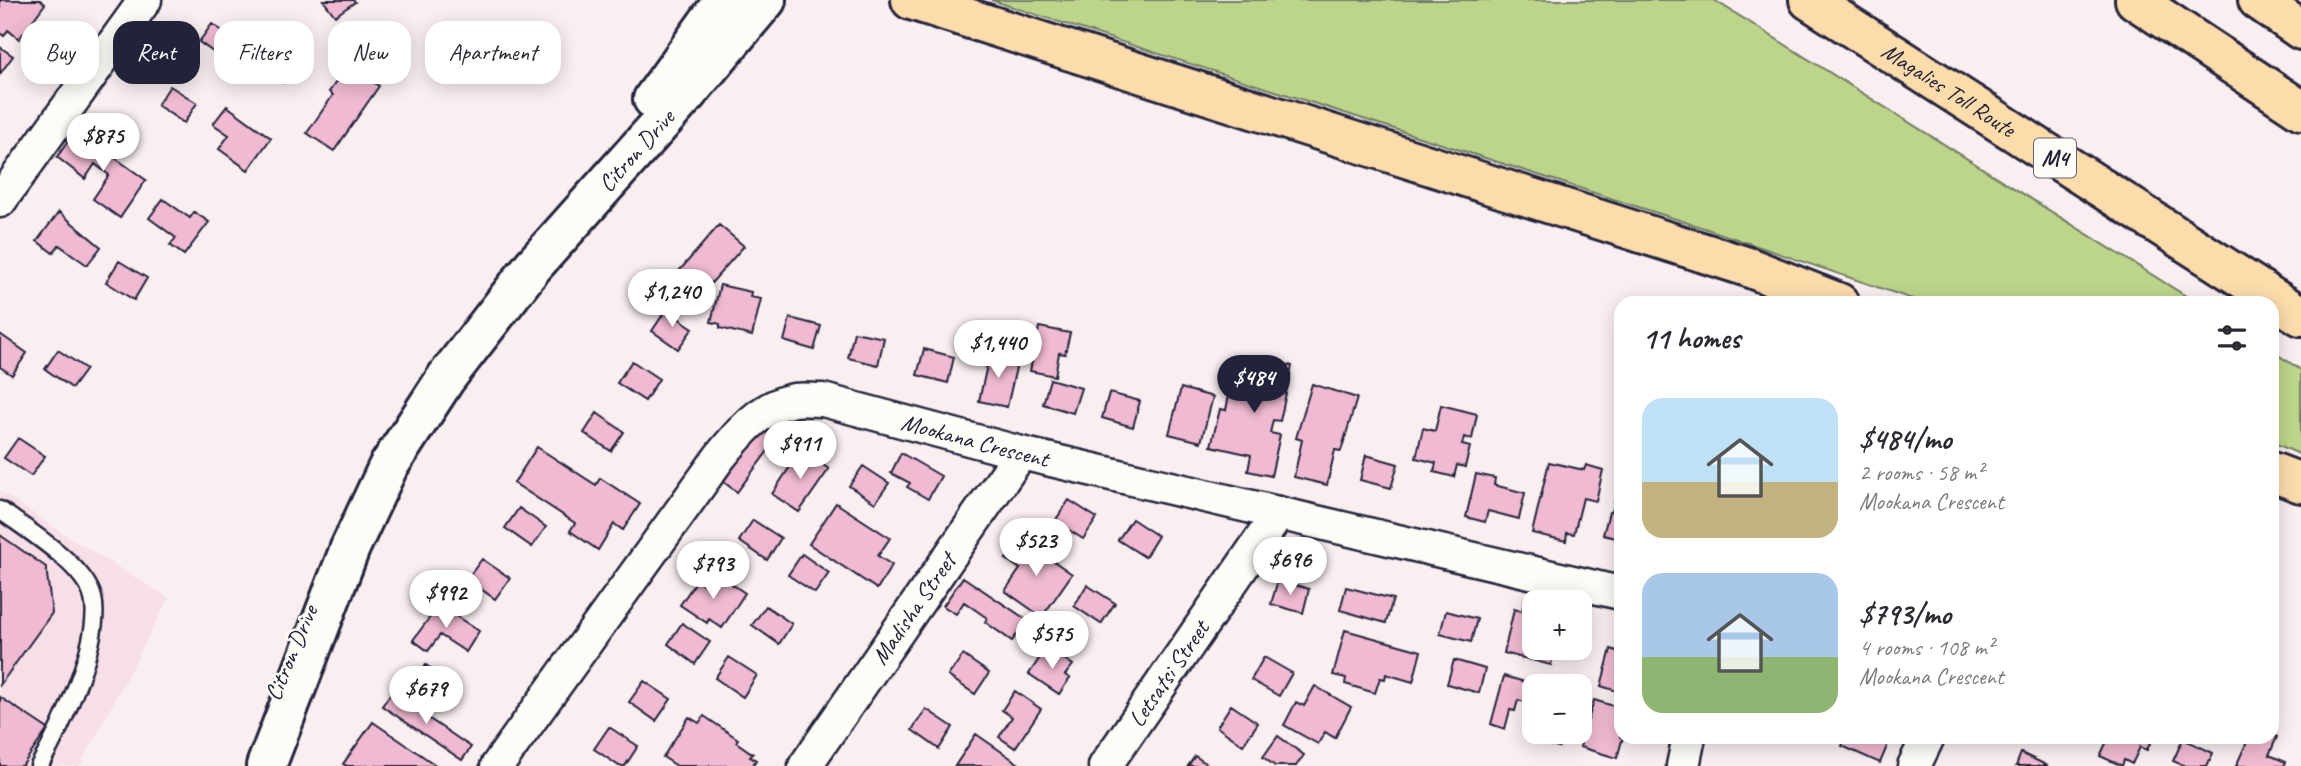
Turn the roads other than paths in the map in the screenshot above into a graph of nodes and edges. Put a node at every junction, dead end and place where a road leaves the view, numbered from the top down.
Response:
1 (145, 0) edge
2 (724, 0) edge
3 (766, 0) edge
4 (911, 0) edge
5 (1809, 0) edge
6 (2135, 0) edge
7 (2259, 0) edge
8 (2301, 30) edge
9 (2301, 110) edge
10 (0, 201) edge
11 (533, 266) junction
12 (1821, 296) edge
13 (2270, 296) edge
14 (2279, 302) edge
15 (2301, 316) edge
16 (1020, 453) junction
17 (2279, 475) edge
18 (2301, 483) edge
19 (0, 510) edge
20 (1279, 513) junction
21 (350, 548) junction
22 (1614, 592) edge
23 (1688, 744) edge
24 (1925, 744) edge
25 (39, 766) edge
26 (243, 766) edge
27 (266, 766) edge
28 (497, 766) edge
29 (805, 766) edge
30 (1105, 766) edge
31 (1683, 766) edge
32 (1914, 766) edge

1 - 10 street
2 - 11 street, Citron Drive
3 - 11 street, Citron Drive
4 - 12 highway
5 - 13 highway, Magalies Toll Route / M4
6 - 9 highway
7 - 8 highway
11 - 21 street, Citron Drive
14 - 15 highway, Magalies Toll Route / M4
16 - 20 street, Mookana Crescent
16 - 28 street, Mookana Crescent
16 - 29 street, Madisha Street
17 - 18 highway
19 - 25 lane
20 - 22 street, Mookana Crescent
20 - 30 street, Letsatsi Street
21 - 26 street, Citron Drive
21 - 27 street, Citron Drive
23 - 31 street
24 - 32 street

